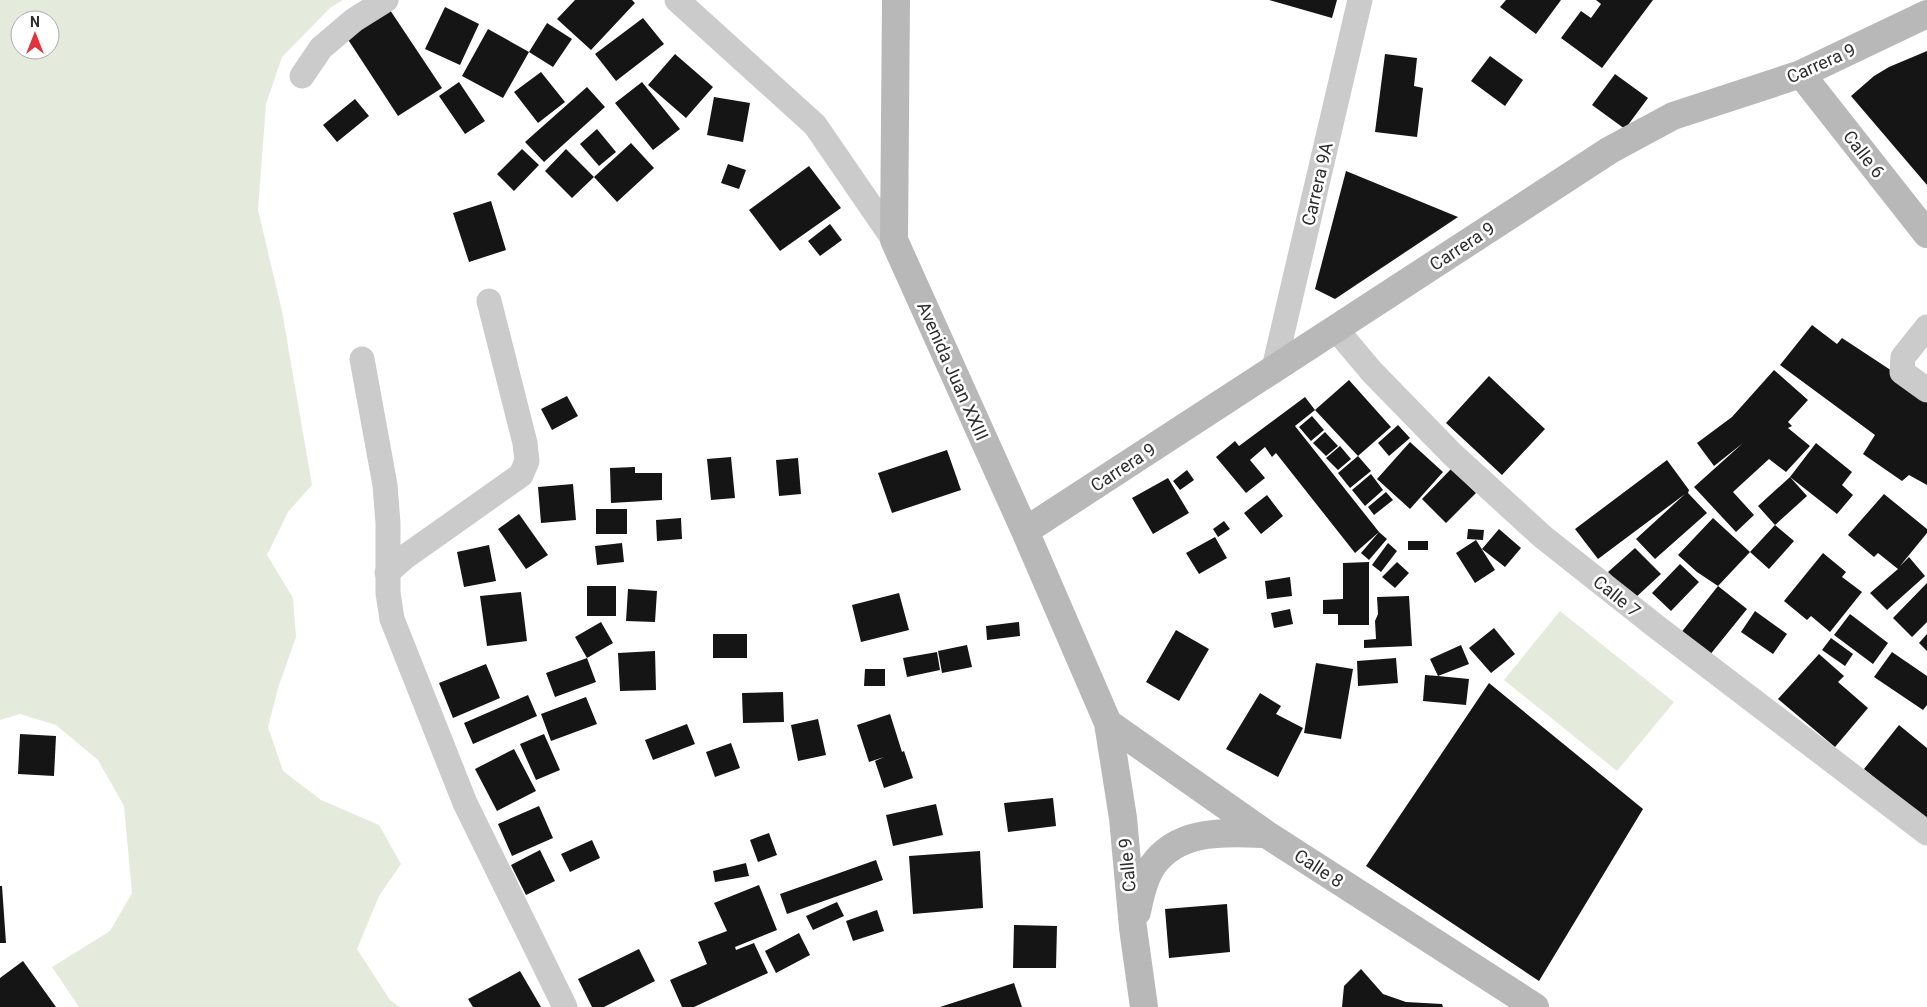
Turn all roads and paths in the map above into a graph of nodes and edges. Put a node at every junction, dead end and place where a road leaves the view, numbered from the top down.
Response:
1 (386, 0) edge
2 (677, 0) edge
3 (896, 0) edge
4 (1360, 0) edge
5 (1927, 14) edge
6 (1801, 74) junction
7 (302, 76) dead end
8 (1927, 234) edge
9 (894, 240) junction
10 (489, 301) dead end
11 (1927, 327) edge
12 (1335, 328) junction
13 (362, 359) dead end
14 (1274, 368) junction
15 (1927, 390) edge
16 (1025, 531) junction
17 (387, 573) junction
18 (1108, 723) junction
19 (1927, 833) edge
20 (1266, 834) junction
21 (1133, 928) junction
22 (565, 1007) edge
23 (1144, 1007) edge
24 (1535, 1007) edge

1 - 7 street
2 - 9 street
3 - 9 street, Avenida Juan XXIII
4 - 14 street, Carrera 9A
5 - 6 street, Carrera 9
6 - 8 street, Calle 6
6 - 12 street, Carrera 9
9 - 16 street, Avenida Juan XXIII
10 - 17 street
11 - 15 street
12 - 14 street, Carrera 9
12 - 19 street, Calle 7
13 - 17 street
14 - 16 street, Carrera 9
16 - 18 street, Avenida Juan XXIII
17 - 22 street
18 - 20 street, Calle 8
18 - 21 street, Calle 9
20 - 21 street
20 - 24 street, Calle 8
21 - 23 street, Calle 9

